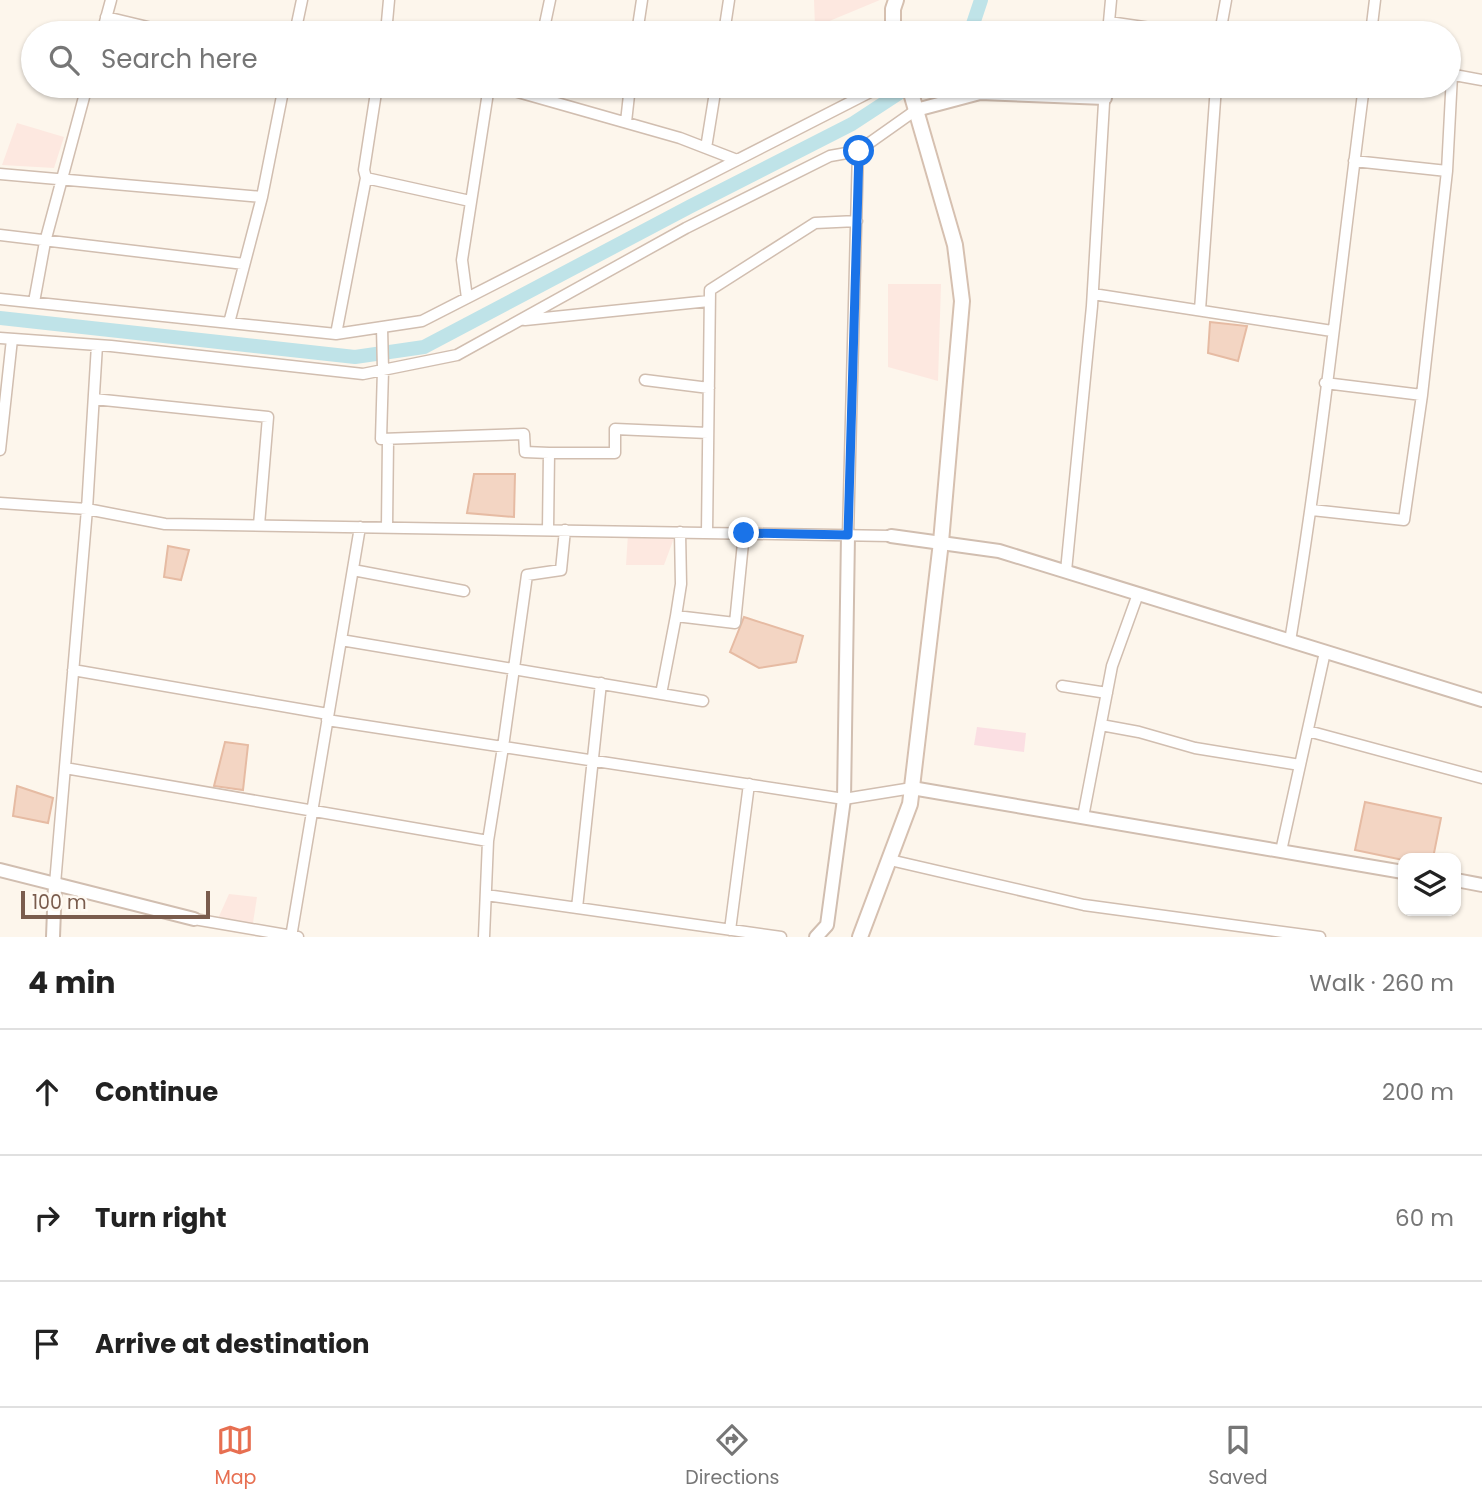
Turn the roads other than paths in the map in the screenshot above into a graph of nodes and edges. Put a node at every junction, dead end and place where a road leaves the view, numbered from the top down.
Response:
1 (111, 0) edge
2 (302, 0) edge
3 (389, 0) edge
4 (550, 0) edge
5 (642, 0) edge
6 (729, 0) edge
7 (896, 0) edge
8 (1111, 0) edge
9 (1226, 0) edge
10 (1375, 0) edge
11 (106, 17) junction
12 (105, 21) edge
13 (123, 21) edge
14 (298, 21) edge
15 (387, 21) edge
16 (546, 21) edge
17 (639, 21) edge
18 (726, 21) edge
19 (893, 21) edge
20 (1110, 21) edge
21 (1222, 21) edge
22 (1372, 21) edge
23 (1461, 77) edge
24 (1482, 80) edge
25 (84, 98) edge
26 (282, 98) edge
27 (375, 98) edge
28 (487, 98) edge
29 (552, 98) edge
30 (629, 98) edge
31 (714, 98) edge
32 (858, 98) edge
33 (912, 98) edge
34 (961, 98) edge
35 (1105, 98) edge
36 (1215, 98) edge
37 (1362, 98) edge
38 (1450, 98) edge
39 (916, 110) junction
40 (626, 122) junction
41 (706, 148) junction
42 (859, 151) junction
43 (737, 160) junction
44 (1354, 160) junction
45 (1447, 171) junction
46 (0, 174) edge
47 (366, 178) junction
48 (61, 179) junction
49 (262, 197) junction
50 (470, 201) junction
51 (857, 221) junction
52 (0, 235) edge
53 (45, 242) junction
54 (244, 264) junction
55 (1093, 294) junction
56 (467, 298) junction
57 (0, 299) edge
58 (709, 301) junction
59 (34, 302) junction
60 (1200, 310) junction
61 (519, 320) junction
62 (229, 323) junction
63 (382, 327) junction
64 (1332, 331) junction
65 (336, 334) junction
66 (0, 338) edge
67 (12, 339) junction
68 (97, 345) junction
69 (383, 370) junction
70 (645, 380) dead end
71 (1325, 383) junction
72 (709, 388) junction
73 (1423, 395) junction
74 (94, 399) junction
75 (708, 433) junction
76 (388, 440) junction
77 (0, 450) edge
78 (550, 453) junction
79 (0, 503) edge
80 (87, 509) junction
81 (1312, 510) junction
82 (258, 525) junction
83 (360, 527) junction
84 (387, 527) junction
85 (548, 530) junction
86 (565, 530) junction
87 (680, 532) junction
88 (707, 533) junction
89 (744, 533) junction
90 (848, 535) junction
91 (891, 536) joint
92 (941, 542) junction
93 (353, 570) junction
94 (1066, 571) junction
95 (464, 591) dead end
96 (1138, 594) junction
97 (676, 616) junction
98 (341, 640) junction
99 (1290, 641) junction
100 (1325, 652) junction
101 (514, 669) junction
102 (73, 670) junction
103 (601, 683) junction
104 (1062, 686) dead end
105 (1107, 693) junction
106 (660, 694) junction
107 (1482, 700) edge
108 (703, 701) dead end
109 (328, 717) junction
110 (1101, 724) junction
111 (1308, 732) junction
112 (503, 747) junction
113 (592, 760) junction
114 (1300, 765) junction
115 (65, 768) junction
116 (1482, 778) edge
117 (749, 785) junction
118 (912, 788) junction
119 (844, 799) junction
120 (312, 810) junction
121 (1083, 817) junction
122 (488, 841) junction
123 (1281, 851) junction
124 (890, 860) junction
125 (0, 870) edge
126 (1398, 871) edge
127 (1461, 881) edge
128 (55, 884) junction
129 (1482, 885) edge
130 (486, 895) junction
131 (577, 908) junction
132 (194, 919) joint
133 (730, 930) junction
134 (53, 937) edge
135 (293, 937) edge
136 (484, 937) edge
137 (781, 937) edge
138 (816, 937) edge
139 (860, 937) edge
140 (1320, 937) edge

1 - 11 street
2 - 14 street
3 - 15 street
4 - 16 street
5 - 17 street
6 - 18 street
7 - 19 main road
8 - 20 street
9 - 21 street
10 - 22 street
11 - 12 street
11 - 13 street
23 - 24 street
25 - 48 street
26 - 49 street
27 - 47 street
28 - 50 street
29 - 40 street
30 - 40 street
31 - 41 street
32 - 43 street
33 - 39 main road
34 - 39 street
35 - 55 street
36 - 60 street
37 - 44 street
38 - 45 street
39 - 42 street
39 - 92 main road
40 - 41 street
41 - 43 street
42 - 51 street
42 - 61 street
43 - 56 street
44 - 45 street
44 - 64 street
45 - 73 street
46 - 48 street
47 - 50 street
47 - 65 street
48 - 49 street
48 - 53 street
49 - 54 street
50 - 56 street
51 - 58 street
51 - 90 street
52 - 53 street
53 - 54 street
53 - 59 street
54 - 62 street
55 - 60 street
55 - 94 street
56 - 63 street
57 - 59 street
58 - 61 street
58 - 72 street
59 - 62 street
60 - 64 street
61 - 69 street
62 - 65 street
63 - 65 street
63 - 69 street
64 - 71 street
66 - 67 street
67 - 68 street
67 - 77 street
68 - 69 street
68 - 74 street
69 - 76 street
70 - 72 street
71 - 73 street
71 - 81 street
72 - 75 street
73 - 81 street
74 - 80 street
74 - 82 street
75 - 78 street
75 - 88 street
76 - 78 street
76 - 84 street
78 - 85 street
79 - 80 street
80 - 82 street
80 - 102 street
81 - 99 street
82 - 83 street
83 - 84 street
83 - 93 street
84 - 85 street
85 - 86 street
86 - 87 street
86 - 101 street
87 - 88 street
87 - 97 street
88 - 89 street
89 - 90 street
89 - 97 street
90 - 91 street
90 - 119 street
91 - 92 street
92 - 94 street
92 - 118 main road
93 - 95 street
93 - 98 street
94 - 96 street
96 - 99 street
96 - 105 street
97 - 106 street
98 - 101 street
98 - 109 street
99 - 100 street
100 - 107 street
100 - 111 street
101 - 103 street
101 - 112 street
102 - 109 street
102 - 115 street
103 - 106 street
103 - 113 street
104 - 105 street
105 - 110 street
106 - 108 street
109 - 112 street
109 - 120 street
110 - 114 street
110 - 121 street
111 - 114 street
111 - 116 street
112 - 113 street
112 - 122 street
113 - 117 street
113 - 131 street
114 - 123 street
115 - 120 street
115 - 128 street
117 - 119 street
117 - 133 street
118 - 119 street
118 - 121 street
118 - 124 main road
119 - 138 street
120 - 122 street
120 - 135 street
121 - 123 street
122 - 130 street
123 - 126 street
124 - 139 main road
124 - 140 street
125 - 128 street
127 - 129 street
128 - 132 street
128 - 134 street
130 - 131 street
130 - 136 street
131 - 133 street
132 - 135 street
133 - 137 street

